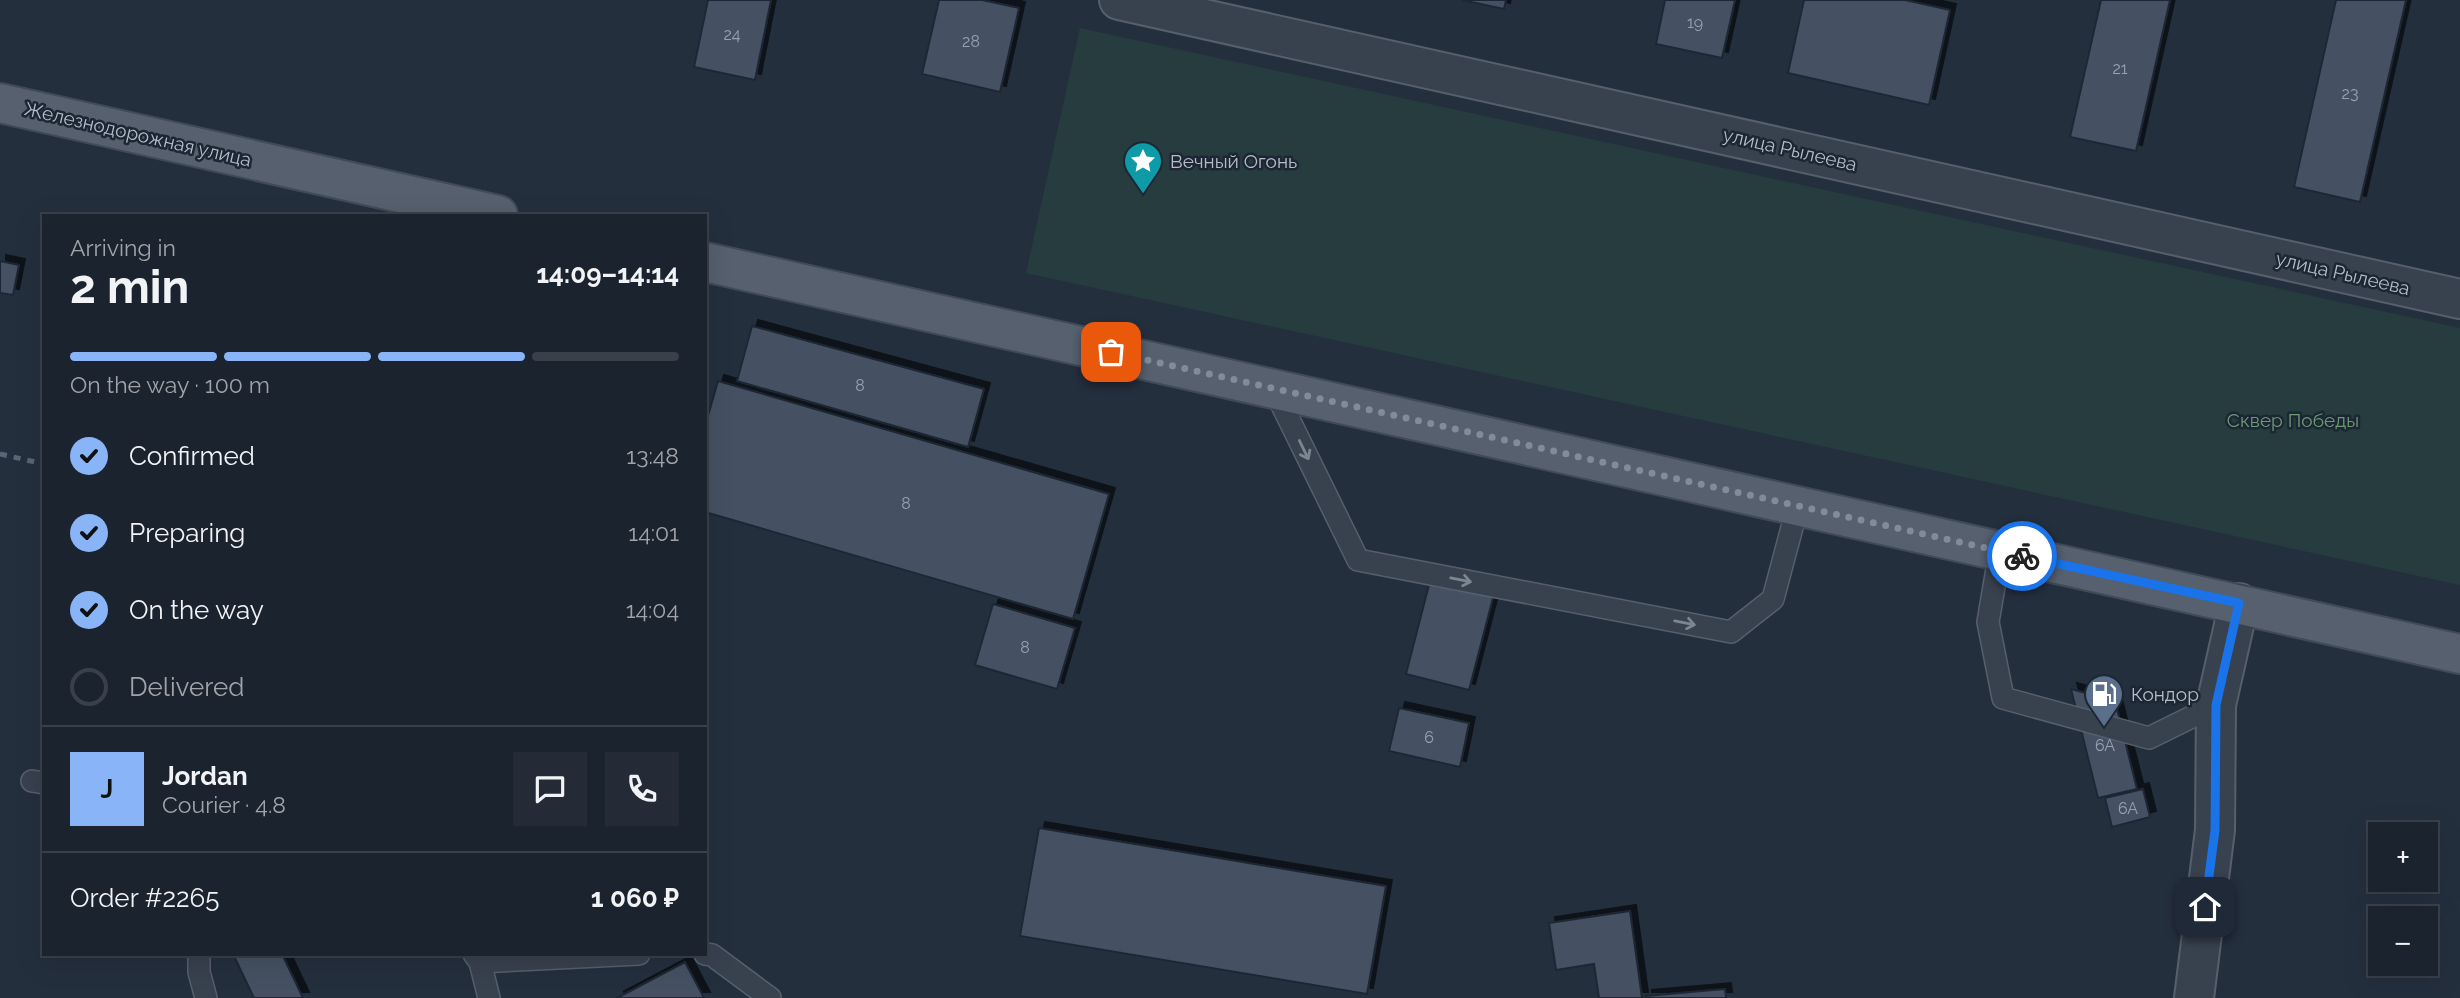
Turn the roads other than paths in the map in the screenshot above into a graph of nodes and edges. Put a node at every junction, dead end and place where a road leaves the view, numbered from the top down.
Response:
1 (1119, 0) edge
2 (0, 103) edge
3 (493, 214) edge
4 (707, 261) edge
5 (2460, 299) edge
6 (1274, 389) junction
7 (1798, 505) junction
8 (2000, 551) junction
9 (2239, 603) junction
10 (2460, 654) edge
11 (2216, 705) junction
12 (707, 955) edge
13 (199, 956) edge
14 (558, 956) edge
15 (477, 958) edge
16 (206, 998) edge
17 (489, 998) edge
18 (770, 998) edge
19 (2194, 998) edge

1 - 5 street, улица Рылеева
2 - 3 main road, Железнодорожная улица
4 - 6 main road
6 - 7 main road
6 -> 7 lane
7 - 8 main road
8 - 9 main road
8 - 11 lane
9 - 10 main road
9 - 11 street
11 - 19 street
12 - 18 lane
13 - 16 lane
14 - 15 lane
15 - 17 lane

